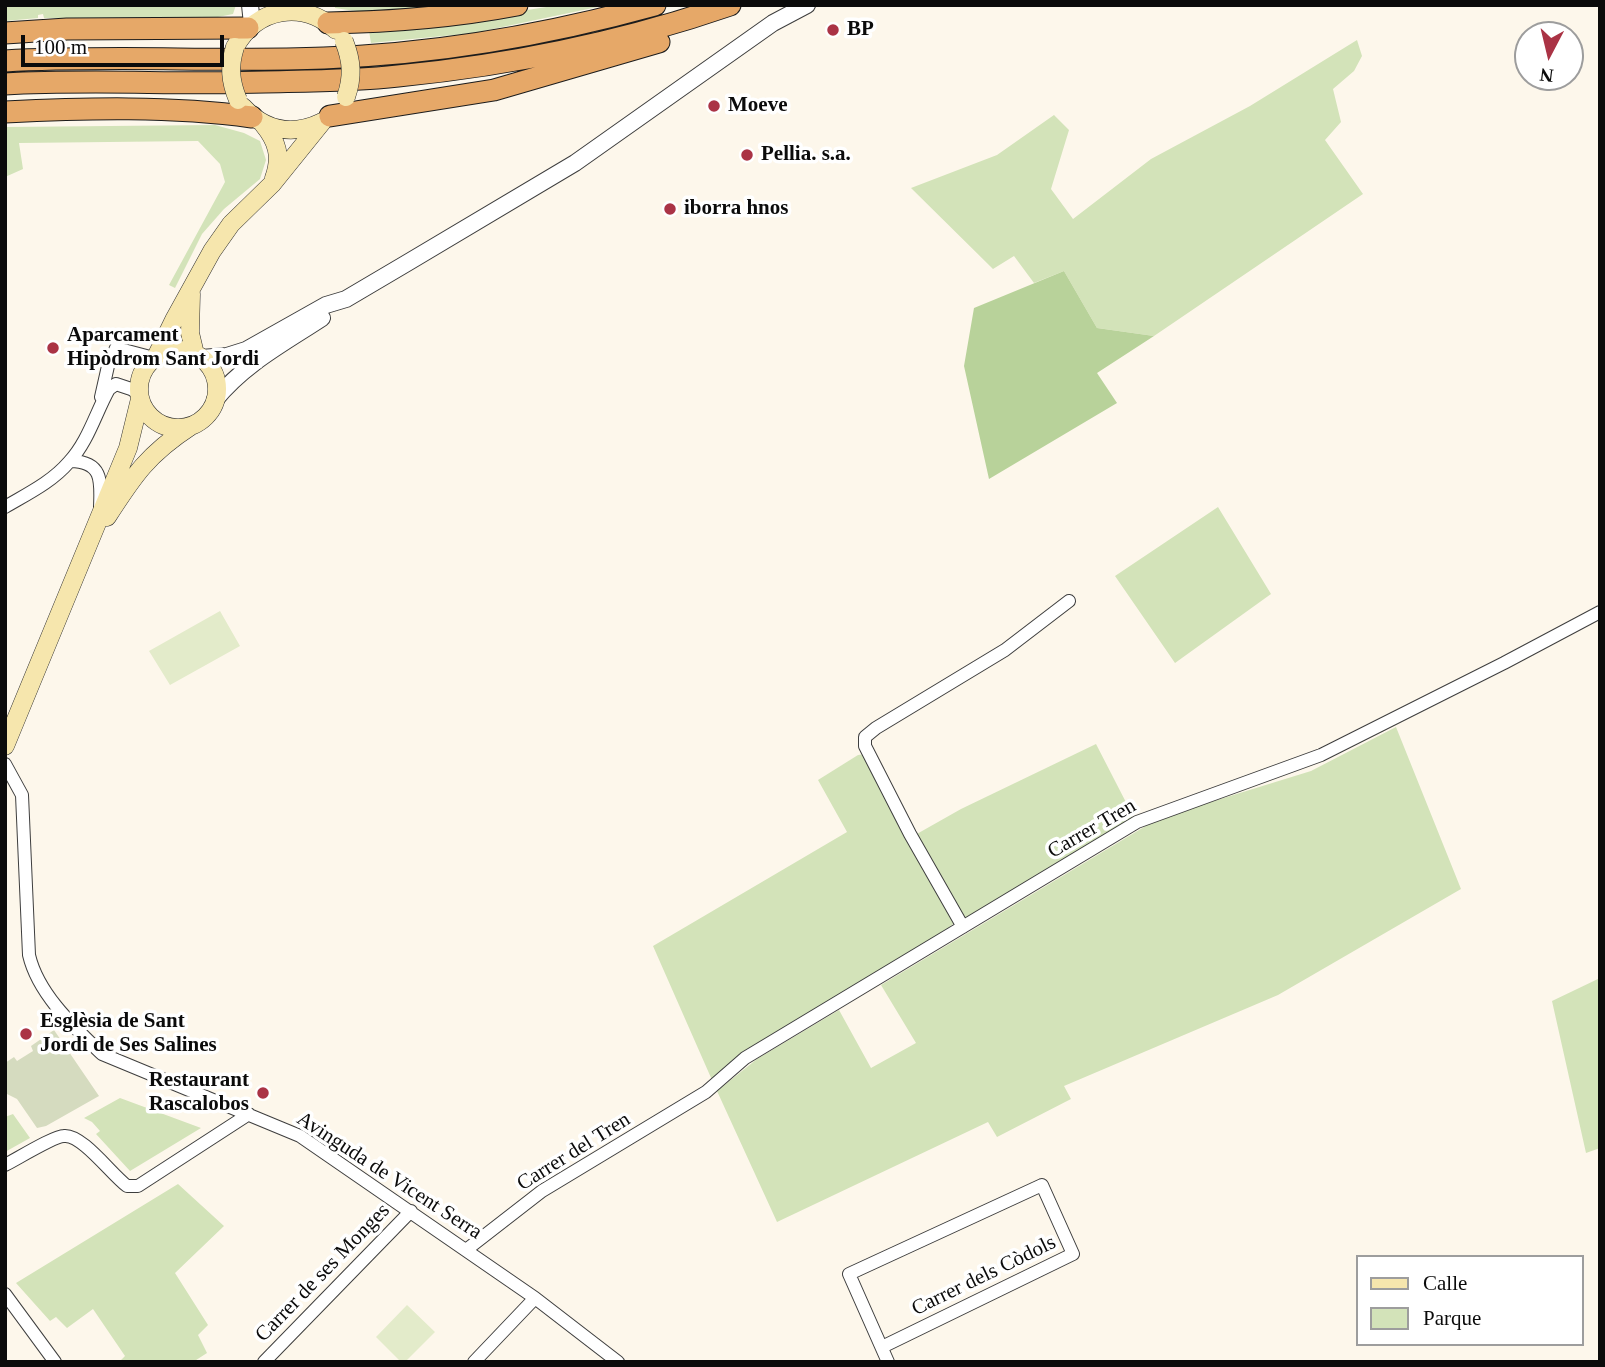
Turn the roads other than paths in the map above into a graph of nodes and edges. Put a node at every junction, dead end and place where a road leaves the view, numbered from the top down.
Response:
1 (250, 5) edge
2 (517, 5) edge
3 (655, 5) edge
4 (730, 5) edge
5 (739, 5) edge
6 (807, 5) edge
7 (288, 8) edge
8 (326, 16) edge
9 (250, 26) junction
10 (5, 33) edge
11 (5, 61) edge
12 (5, 83) edge
13 (5, 113) edge
14 (326, 119) junction
15 (257, 120) junction
16 (272, 184) junction
17 (191, 291) junction
18 (324, 312) junction
19 (198, 356) junction
20 (156, 357) junction
21 (139, 397) junction
22 (215, 400) junction
23 (99, 408) junction
24 (193, 424) junction
25 (71, 461) junction
26 (5, 507) edge
27 (99, 517) junction
28 (88, 547) junction
29 (1069, 601) dead end
30 (1600, 612) edge
31 (5, 746) edge
32 (5, 764) edge
33 (963, 927) junction
34 (706, 1092) joint
35 (249, 1114) junction
36 (5, 1166) edge
37 (411, 1211) junction
38 (466, 1250) junction
39 (5, 1294) edge
40 (535, 1298) junction
41 (882, 1347) junction
42 (55, 1362) edge
43 (264, 1362) edge
44 (474, 1362) edge
45 (618, 1362) edge
46 (888, 1362) edge

1 - 9 street
2 - 8 highway
3 - 11 highway
4 - 12 highway
5 - 14 highway
6 - 18 street
7 - 8 main road
7 - 9 main road
8 - 14 main road, bridge
9 - 10 highway
9 - 15 main road, bridge
13 - 15 highway
14 - 15 main road
14 - 16 main road
15 - 16 main road
16 - 17 main road
17 - 19 main road
17 - 20 main road
18 - 19 street
18 - 22 street
19 - 20 main road
19 - 22 main road
20 - 21 main road
20 - 23 street
21 - 23 street
21 - 24 main road
21 - 27 main road
22 - 24 main road
23 - 25 street
24 - 28 main road
25 - 26 street
25 - 27 street
27 - 28 main road
28 - 31 main road
29 - 33 street
30 - 33 street, Carrer Tren
32 - 35 street, Avinguda de Vicent Serra
33 - 34 street, Carrer Tren
34 - 38 street, Carrer del Tren
35 - 36 street
35 - 37 street, Avinguda de Vicent Serra
37 - 38 street, Avinguda de Vicent Serra
37 - 43 street, Carrer de ses Monges
38 - 40 street, Avinguda de Vicent Serra
39 - 42 street
40 - 44 street
40 - 45 street, Avinguda de Vicent Serra
41 - 41 street, Carrer dels Còdols
41 - 46 street

